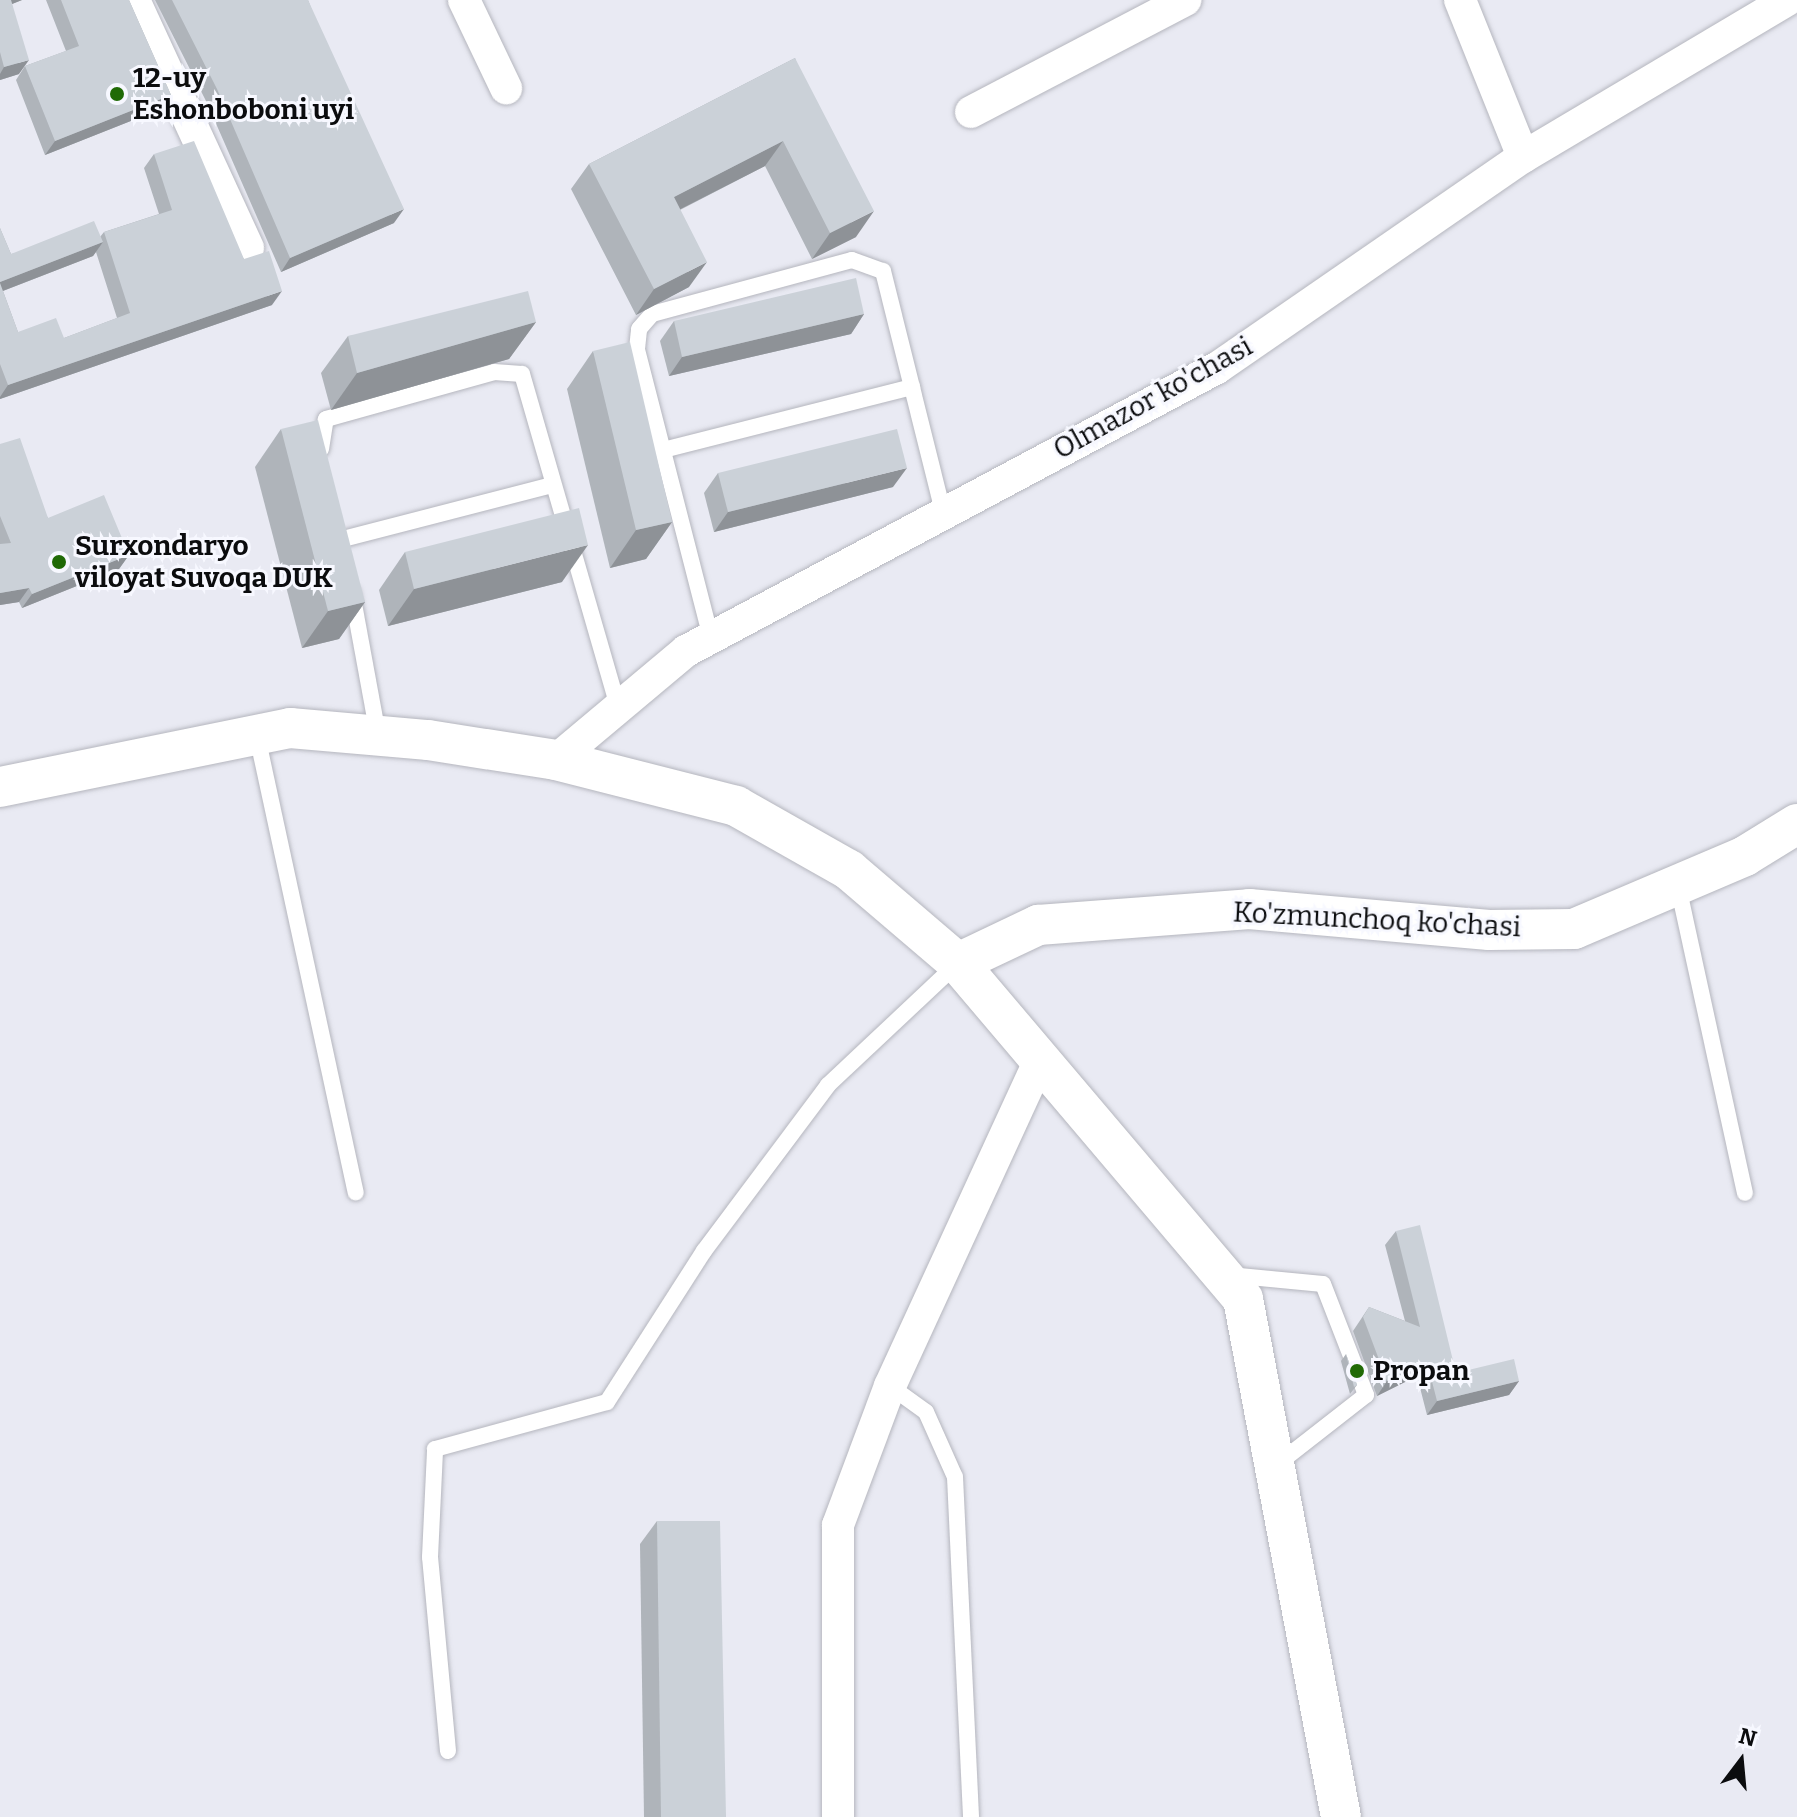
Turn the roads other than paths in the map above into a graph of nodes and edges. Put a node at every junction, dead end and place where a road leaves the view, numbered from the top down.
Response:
1 (134, 0) edge
2 (464, 0) edge
3 (1185, 0) edge
4 (1460, 0) edge
5 (1787, 0) edge
6 (506, 88) dead end
7 (971, 112) dead end
8 (1523, 157) junction
9 (248, 248) dead end
10 (912, 387) junction
11 (663, 450) junction
12 (325, 463) edge
13 (552, 485) junction
14 (943, 512) junction
15 (711, 638) junction
16 (618, 707) junction
17 (257, 735) junction
18 (378, 735) junction
19 (556, 760) junction
20 (0, 787) edge
21 (1797, 824) edge
22 (1678, 886) junction
23 (958, 963) junction
24 (1040, 1060) junction
25 (356, 1192) dead end
26 (1745, 1193) dead end
27 (1223, 1274) junction
28 (890, 1386) junction
29 (1274, 1467) junction
30 (448, 1751) dead end
31 (838, 1817) edge
32 (971, 1817) edge
33 (1341, 1817) edge

1 - 9 street
2 - 6 street
3 - 7 street
4 - 8 street
5 - 8 street, Olmazor ko'chasi
8 - 14 street, Olmazor ko'chasi
10 - 11 lane
10 - 11 lane
10 - 14 lane
11 - 15 lane
12 - 13 lane
13 - 16 lane
13 - 18 lane
14 - 15 street, Olmazor ko'chasi
15 - 16 street, Olmazor ko'chasi
16 - 19 street, Olmazor ko'chasi
17 - 18 street
17 - 20 street
17 - 25 lane
18 - 19 street
19 - 23 street
21 - 22 street, Ko'zmunchoq ko'chasi
22 - 23 street, Ko'zmunchoq ko'chasi
22 - 26 lane
23 - 24 street
23 - 30 lane
24 - 27 street
24 - 28 street
27 - 29 street
27 - 29 lane
28 - 31 street
28 - 32 lane
29 - 33 street

